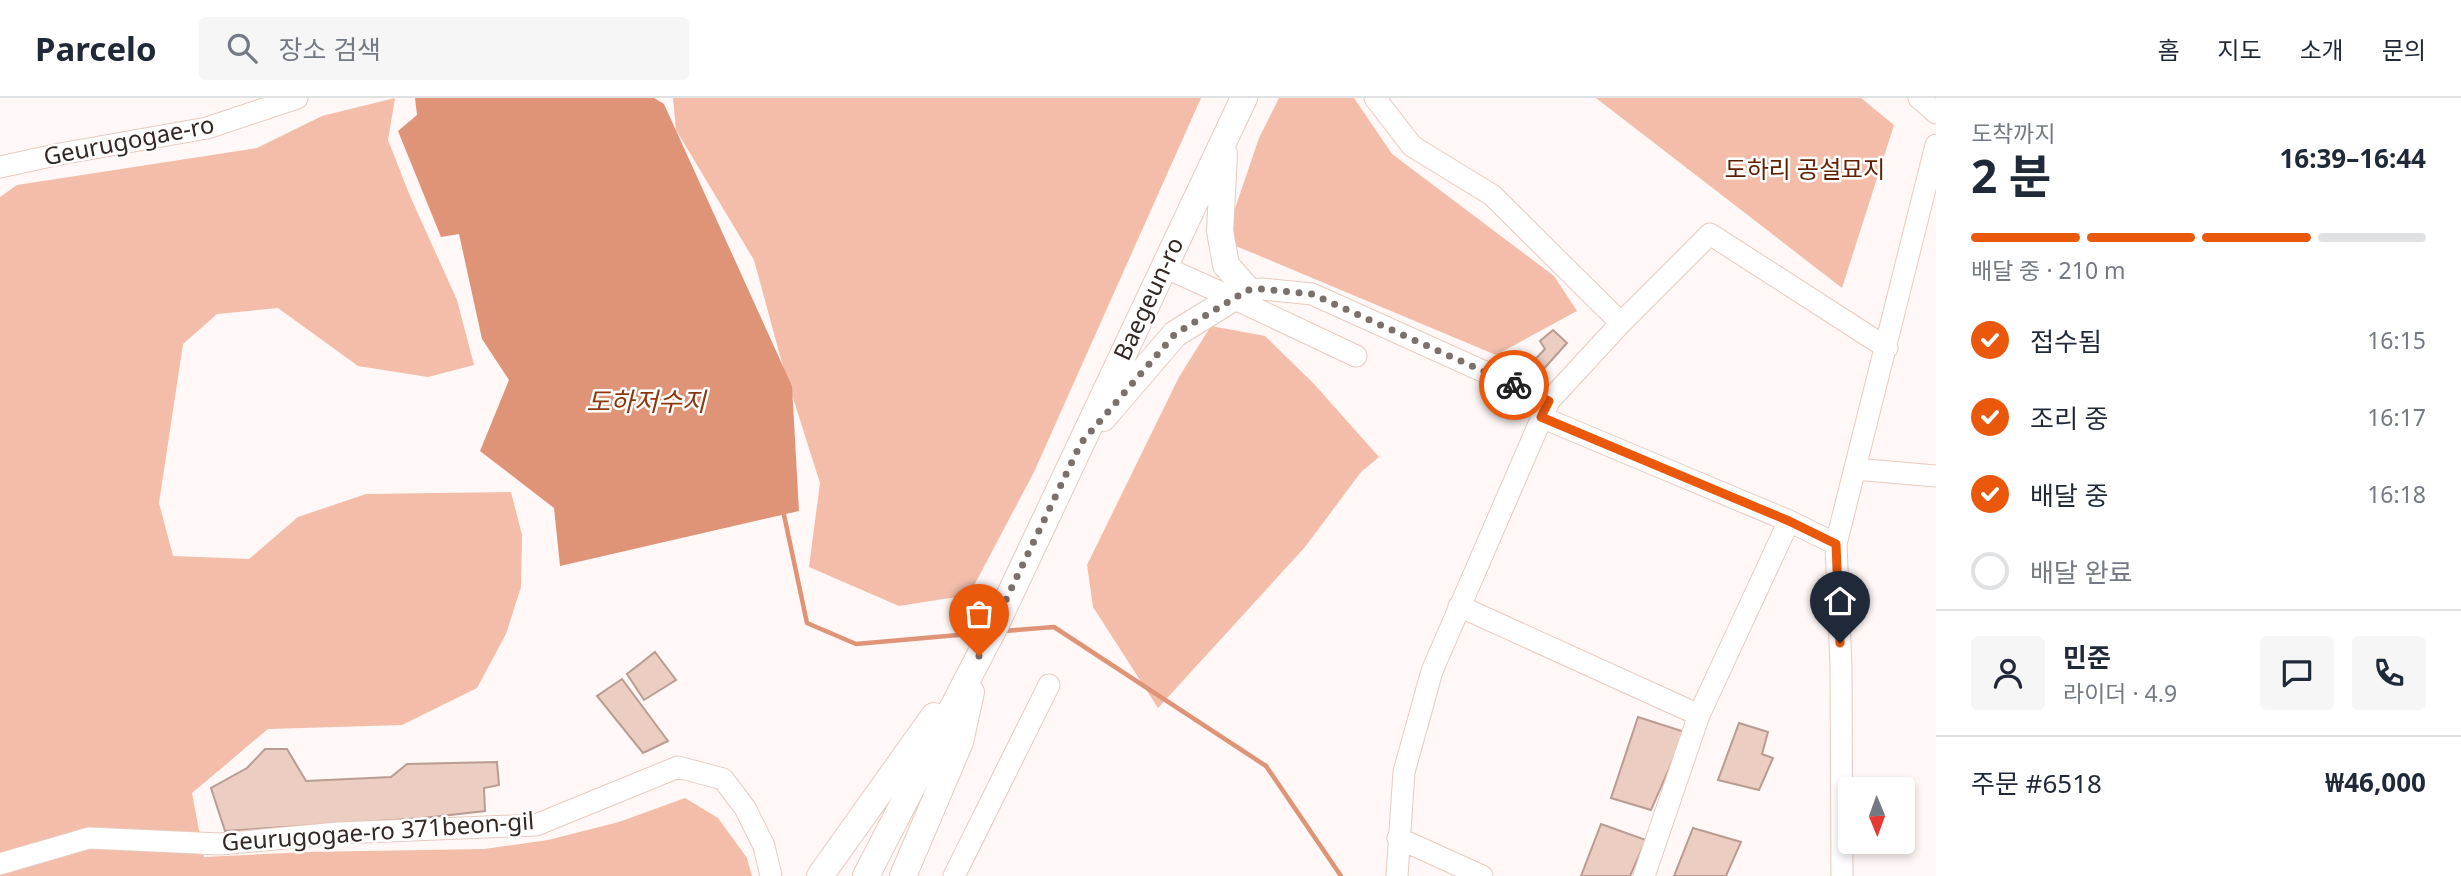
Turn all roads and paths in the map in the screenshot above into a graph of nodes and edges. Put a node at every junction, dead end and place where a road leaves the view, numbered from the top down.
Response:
1 (297, 98) edge
2 (1244, 98) edge
3 (1375, 98) edge
4 (1919, 98) edge
5 (239, 107) edge
6 (1936, 113) edge
7 (1225, 138) junction
8 (1934, 157) edge
9 (0, 167) edge
10 (1164, 267) junction
11 (1240, 294) junction
12 (1621, 323) junction
13 (1887, 348) junction
14 (1356, 356) dead end
15 (1545, 409) junction
16 (1081, 443) junction
17 (1854, 469) junction
18 (1936, 476) edge
19 (1789, 521) junction
20 (1836, 544) junction
21 (1459, 607) junction
22 (987, 641) junction
23 (1049, 685) dead end
24 (1699, 715) junction
25 (1398, 838) junction
26 (0, 864) edge
27 (771, 876) edge
28 (820, 876) edge
29 (866, 876) edge
30 (902, 876) edge
31 (954, 876) edge
32 (1397, 876) edge
33 (1482, 876) edge
34 (1644, 876) edge
35 (1842, 876) edge

1 - 5 street, Geurugogae-ro
2 - 7 main road, Baegeun-ro
3 - 12 street
4 - 6 street
5 - 9 street, Geurugogae-ro
7 - 10 main road, Baegeun-ro
7 - 11 main road
8 - 13 street
10 - 11 street
10 - 16 main road, Baegeun-ro
11 - 14 street
11 - 15 street
11 - 16 main road
12 - 13 street
12 - 15 street
13 - 17 street
15 - 19 street
15 - 21 street
16 - 22 main road, Baegeun-ro
17 - 18 street
17 - 20 street
19 - 20 street
19 - 24 street
20 - 35 street
21 - 24 street
21 - 25 street
22 - 28 main road
22 - 29 main road, Baegeun-ro
22 - 30 main road
23 - 31 street
24 - 34 street
25 - 32 street
25 - 33 street
26 - 27 street, Geurugogae-ro 371beon-gil

